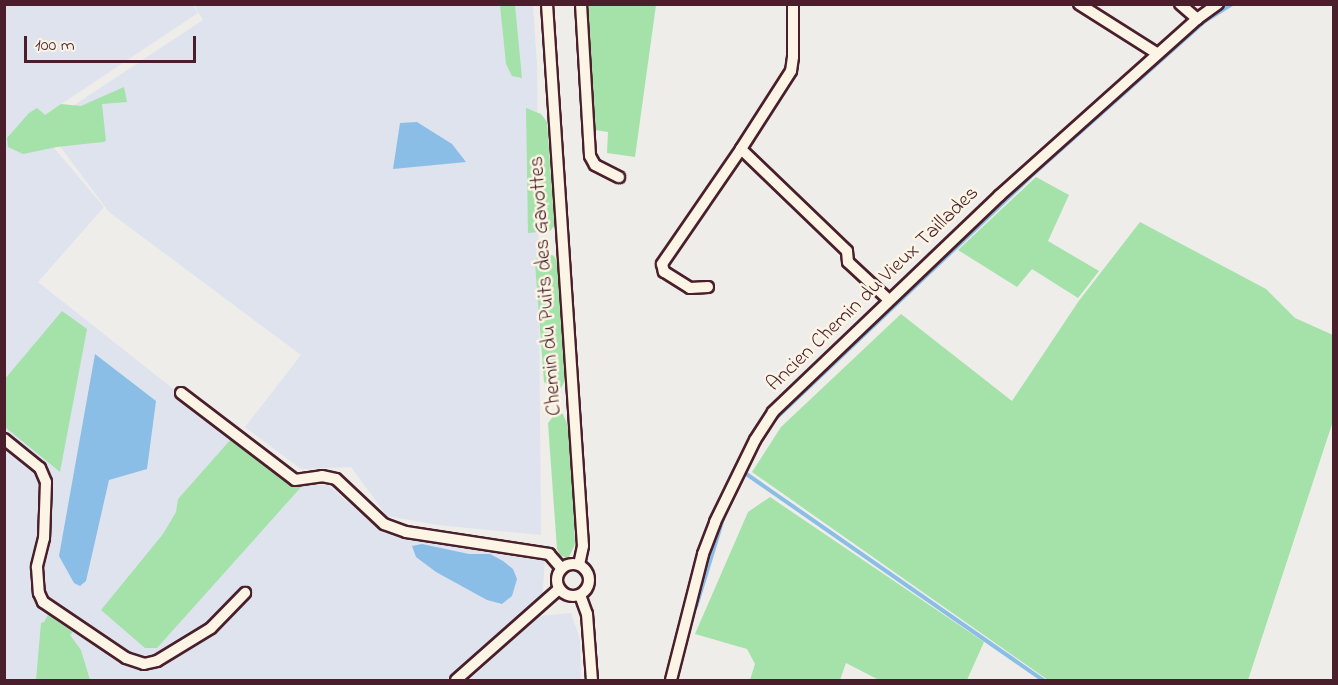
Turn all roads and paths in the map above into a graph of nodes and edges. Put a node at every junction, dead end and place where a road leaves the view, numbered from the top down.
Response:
1 (547, 4) edge
2 (582, 4) edge
3 (794, 4) edge
4 (1079, 4) edge
5 (1180, 4) edge
6 (1218, 4) edge
7 (1197, 19) junction
8 (1158, 54) junction
9 (741, 150) junction
10 (619, 177) dead end
11 (708, 287) dead end
12 (889, 300) junction
13 (181, 393) dead end
14 (4, 439) edge
15 (579, 565) junction
16 (561, 568) junction
17 (560, 589) junction
18 (245, 593) dead end
19 (579, 595) junction
20 (456, 681) edge
21 (592, 681) edge
22 (671, 681) edge

1 - 15 street, Chemin du Puits des Gavottes
2 - 10 street
3 - 9 street
4 - 8 street
5 - 7 street
6 - 7 street, Ancien Chemin du Vieux Taillades
7 - 8 street, Ancien Chemin du Vieux Taillades
8 - 12 street, Ancien Chemin du Vieux Taillades
9 - 11 street
9 - 12 street
12 - 22 street, Ancien Chemin du Vieux Taillades
13 - 16 street
14 - 18 street
15 - 16 street
15 - 19 street
16 - 17 street
17 - 19 street
17 - 20 street
19 - 21 street

